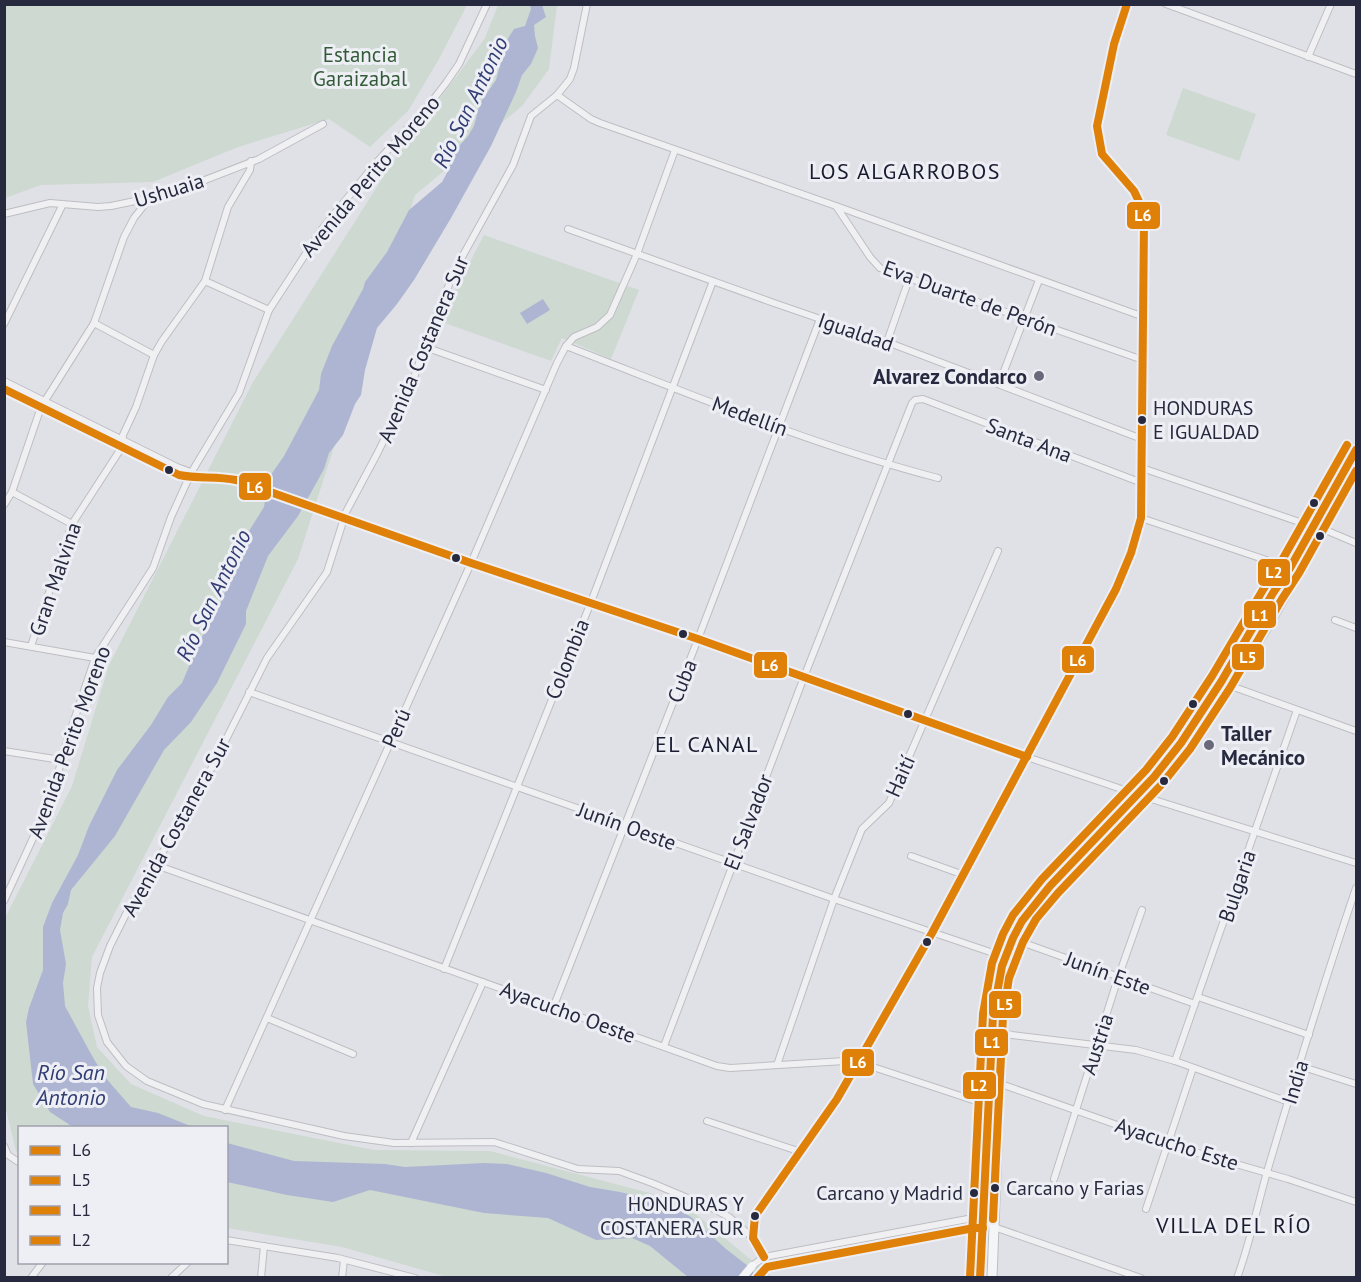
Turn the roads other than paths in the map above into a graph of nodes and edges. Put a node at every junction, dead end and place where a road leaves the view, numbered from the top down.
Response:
1 (487, 4) edge
2 (587, 4) edge
3 (1127, 4) edge
4 (1166, 4) edge
5 (1330, 4) edge
6 (1308, 57) junction
7 (1356, 74) edge
8 (557, 94) junction
9 (323, 124) dead end
10 (675, 150) junction
11 (252, 161) junction
12 (149, 199) junction
13 (63, 204) junction
14 (836, 206) junction
15 (4, 214) edge
16 (568, 229) dead end
17 (637, 254) junction
18 (909, 279) junction
19 (1040, 279) junction
20 (205, 281) junction
21 (713, 281) junction
22 (269, 310) junction
23 (1144, 317) junction
24 (820, 319) junction
25 (1024, 319) junction
26 (93, 323) junction
27 (4, 324) edge
28 (887, 342) junction
29 (566, 346) junction
30 (424, 347) junction
31 (154, 355) junction
32 (1143, 360) junction
33 (4, 381) edge
34 (999, 384) junction
35 (673, 387) junction
36 (4, 389) edge
37 (546, 390) junction
38 (915, 400) joint
39 (42, 404) junction
40 (778, 426) junction
41 (1142, 439) junction
42 (122, 443) junction
43 (1356, 450) edge
44 (888, 465) junction
45 (1142, 468) junction
46 (1356, 468) edge
47 (190, 475) junction
48 (938, 478) dead end
49 (1142, 483) junction
50 (12, 492) junction
51 (4, 505) edge
52 (1141, 518) junction
53 (344, 519) junction
54 (72, 524) junction
55 (1318, 528) junction
56 (1356, 543) edge
57 (998, 551) dead end
58 (471, 563) junction
59 (1290, 568) junction
60 (591, 602) junction
61 (1335, 620) dead end
62 (1356, 628) edge
63 (698, 639) junction
64 (4, 642) edge
65 (31, 646) junction
66 (95, 657) junction
67 (804, 677) junction
68 (1231, 686) junction
69 (249, 692) junction
70 (1297, 710) junction
71 (924, 720) junction
72 (1356, 731) edge
73 (390, 742) junction
74 (1181, 743) junction
75 (4, 751) edge
76 (1027, 757) junction
77 (61, 760) junction
78 (516, 786) junction
79 (1138, 794) junction
80 (1148, 798) junction
81 (624, 825) junction
82 (1256, 832) junction
83 (1103, 846) junction
84 (911, 856) dead end
85 (732, 863) junction
86 (1356, 863) edge
87 (156, 865) junction
88 (964, 875) junction
89 (1356, 888) edge
90 (834, 900) junction
91 (4, 901) edge
92 (1142, 910) dead end
93 (310, 921) junction
94 (932, 933) junction
95 (1021, 942) junction
96 (1005, 957) junction
97 (444, 969) junction
98 (1118, 978) junction
99 (483, 982) junction
100 (1198, 997) junction
101 (1195, 1004) junction
102 (553, 1008) junction
103 (267, 1018) junction
104 (1001, 1032) junction
105 (1309, 1035) junction
106 (1097, 1045) junction
107 (664, 1046) junction
108 (352, 1054) dead end
109 (1174, 1061) junction
110 (858, 1062) junction
111 (777, 1065) junction
112 (1300, 1066) junction
113 (1193, 1068) junction
114 (998, 1083) junction
115 (1356, 1084) edge
116 (1288, 1102) junction
117 (988, 1105) junction
118 (225, 1110) junction
119 (1076, 1111) junction
120 (707, 1121) dead end
121 (1168, 1142) junction
122 (411, 1143) junction
123 (4, 1146) edge
124 (801, 1152) junction
125 (12, 1159) junction
126 (18, 1162) edge
127 (4, 1165) edge
128 (1267, 1173) junction
129 (1054, 1179) dead end
130 (984, 1183) junction
131 (1356, 1202) edge
132 (1146, 1209) dead end
133 (983, 1218) junction
134 (994, 1227) junction
135 (753, 1238) junction
136 (228, 1240) edge
137 (264, 1246) junction
138 (765, 1257) junction
139 (344, 1260) junction
140 (42, 1264) edge
141 (752, 1266) joint
142 (178, 1275) edge
143 (31, 1278) edge
144 (171, 1278) edge
145 (261, 1278) edge
146 (342, 1278) edge
147 (415, 1278) edge
148 (742, 1278) edge
149 (980, 1278) edge
150 (991, 1278) edge
151 (1141, 1278) edge
152 (1237, 1278) edge

1 - 22 street, Avenida Perito Moreno
2 - 8 street, Avenida Costanera Sur
3 - 23 main road
4 - 6 street
5 - 6 street
6 - 7 street
8 - 10 street
8 - 30 street, Avenida Costanera Sur
9 - 11 street, Ushuaia
10 - 14 street
10 - 17 street
11 - 12 street, Ushuaia
11 - 20 street, Gran Malvina
12 - 13 street, Ushuaia
12 - 26 street
13 - 15 street, Ushuaia
13 - 27 street
14 - 18 street, Eva Duarte de Perón
14 - 19 street
16 - 17 street, Igualdad
17 - 21 street, Igualdad
17 - 29 street
18 - 25 street, Eva Duarte de Perón
18 - 28 street
19 - 23 street
19 - 25 street
20 - 22 street
20 - 31 street, Gran Malvina
21 - 24 street, Igualdad
21 - 35 street, Colombia
22 - 47 street, Avenida Perito Moreno
23 - 32 main road
24 - 28 street, Igualdad
24 - 40 street, Cuba
25 - 32 street, Eva Duarte de Perón
25 - 34 street
26 - 31 street
26 - 39 street
28 - 34 street, Igualdad
29 - 35 street, Medellín
29 - 37 street, Perú
30 - 37 street
30 - 53 street, Avenida Costanera Sur
31 - 42 street, Gran Malvina
32 - 41 main road
33 - 39 street
34 - 41 street, Igualdad
35 - 40 street, Medellín
35 - 60 street, Colombia
36 - 39 street
37 - 58 street, Perú
38 - 44 street, El Salvador
38 - 49 street, Santa Ana
39 - 42 street
39 - 50 street
40 - 44 street, Medellín
40 - 63 street, Cuba
41 - 45 main road
42 - 47 street
42 - 54 street, Gran Malvina
43 - 55 main road
44 - 48 street, Medellín
44 - 67 street, El Salvador
45 - 49 main road
45 - 55 street
46 - 55 main road
47 - 53 street
47 - 66 street, Avenida Perito Moreno
49 - 52 main road
50 - 51 street
50 - 54 street
52 - 59 street
52 - 76 main road
53 - 58 street
53 - 69 street, Avenida Costanera Sur
54 - 65 street, Gran Malvina
55 - 56 street
55 - 59 main road
55 - 68 main road
57 - 71 street, Haití
58 - 60 street
58 - 73 street, Perú
59 - 74 main road
60 - 63 street
60 - 78 street, Colombia
61 - 62 street
63 - 67 street
63 - 81 street, Cuba
64 - 65 street
65 - 66 street
66 - 77 street, Avenida Perito Moreno
67 - 71 street
67 - 85 street, El Salvador
68 - 70 street
68 - 80 main road
69 - 73 street, Junín Oeste
69 - 87 street, Avenida Costanera Sur
70 - 72 street
70 - 82 street, Bulgaria
71 - 76 street
71 - 90 street, Haití
73 - 78 street, Junín Oeste
73 - 93 street, Perú
74 - 79 main road
74 - 80 main road
75 - 77 street
76 - 79 street
76 - 88 main road
77 - 91 street, Avenida Perito Moreno
78 - 81 street, Junín Oeste
78 - 97 street, Colombia
79 - 80 street
79 - 83 main road
79 - 96 main road
80 - 82 street
80 - 83 main road
81 - 85 street, Junín Oeste
81 - 102 street, Cuba
82 - 86 street
82 - 100 street, Bulgaria
83 - 95 main road
84 - 88 street
85 - 90 street, Junín Oeste
85 - 107 street, El Salvador
87 - 93 street, Ayacucho Oeste
87 - 118 street, Avenida Costanera Sur
88 - 94 main road
89 - 105 street, India
90 - 94 street, Junín Oeste
90 - 111 street, Haití
92 - 98 street, Austria
93 - 97 street, Ayacucho Oeste
93 - 103 street, Perú
94 - 96 street, Junín Oeste
94 - 110 main road
95 - 98 street, Junín Este
95 - 104 main road
96 - 117 main road
97 - 99 street, Ayacucho Oeste
98 - 101 street, Junín Este
98 - 106 street, Austria
99 - 102 street, Ayacucho Oeste
99 - 122 street
100 - 101 street, Bulgaria
100 - 105 street
101 - 109 street, Bulgaria
102 - 107 street, Ayacucho Oeste
103 - 108 street
103 - 118 street, Perú
104 - 106 street
104 - 114 main road
105 - 112 street, India
106 - 109 street
106 - 119 street, Austria
107 - 111 street, Ayacucho Oeste
109 - 113 street
110 - 111 street, Ayacucho Oeste
110 - 117 street, Ayacucho Oeste
110 - 124 main road
112 - 115 street
112 - 116 street, India
113 - 116 street
113 - 121 street
114 - 119 street, Ayacucho Este
114 - 134 main road
116 - 128 street, India
117 - 130 main road
118 - 122 street, Avenida Costanera Sur
119 - 121 street, Ayacucho Este
119 - 129 street, Austria
120 - 124 street
121 - 128 street, Ayacucho Este
121 - 132 street
122 - 135 street, Avenida Costanera Sur
123 - 125 street
124 - 135 main road
125 - 126 street
125 - 127 street
128 - 131 street, Ayacucho Este
128 - 152 street, India
130 - 133 main road
130 - 134 main road
133 - 134 street
133 - 138 street
133 - 149 main road
133 - 150 main road
134 - 150 main road
134 - 151 street
135 - 138 main road
136 - 137 street
137 - 139 street
137 - 145 street
138 - 141 street
139 - 146 street
139 - 147 street
140 - 143 street
141 - 148 main road
142 - 144 street

